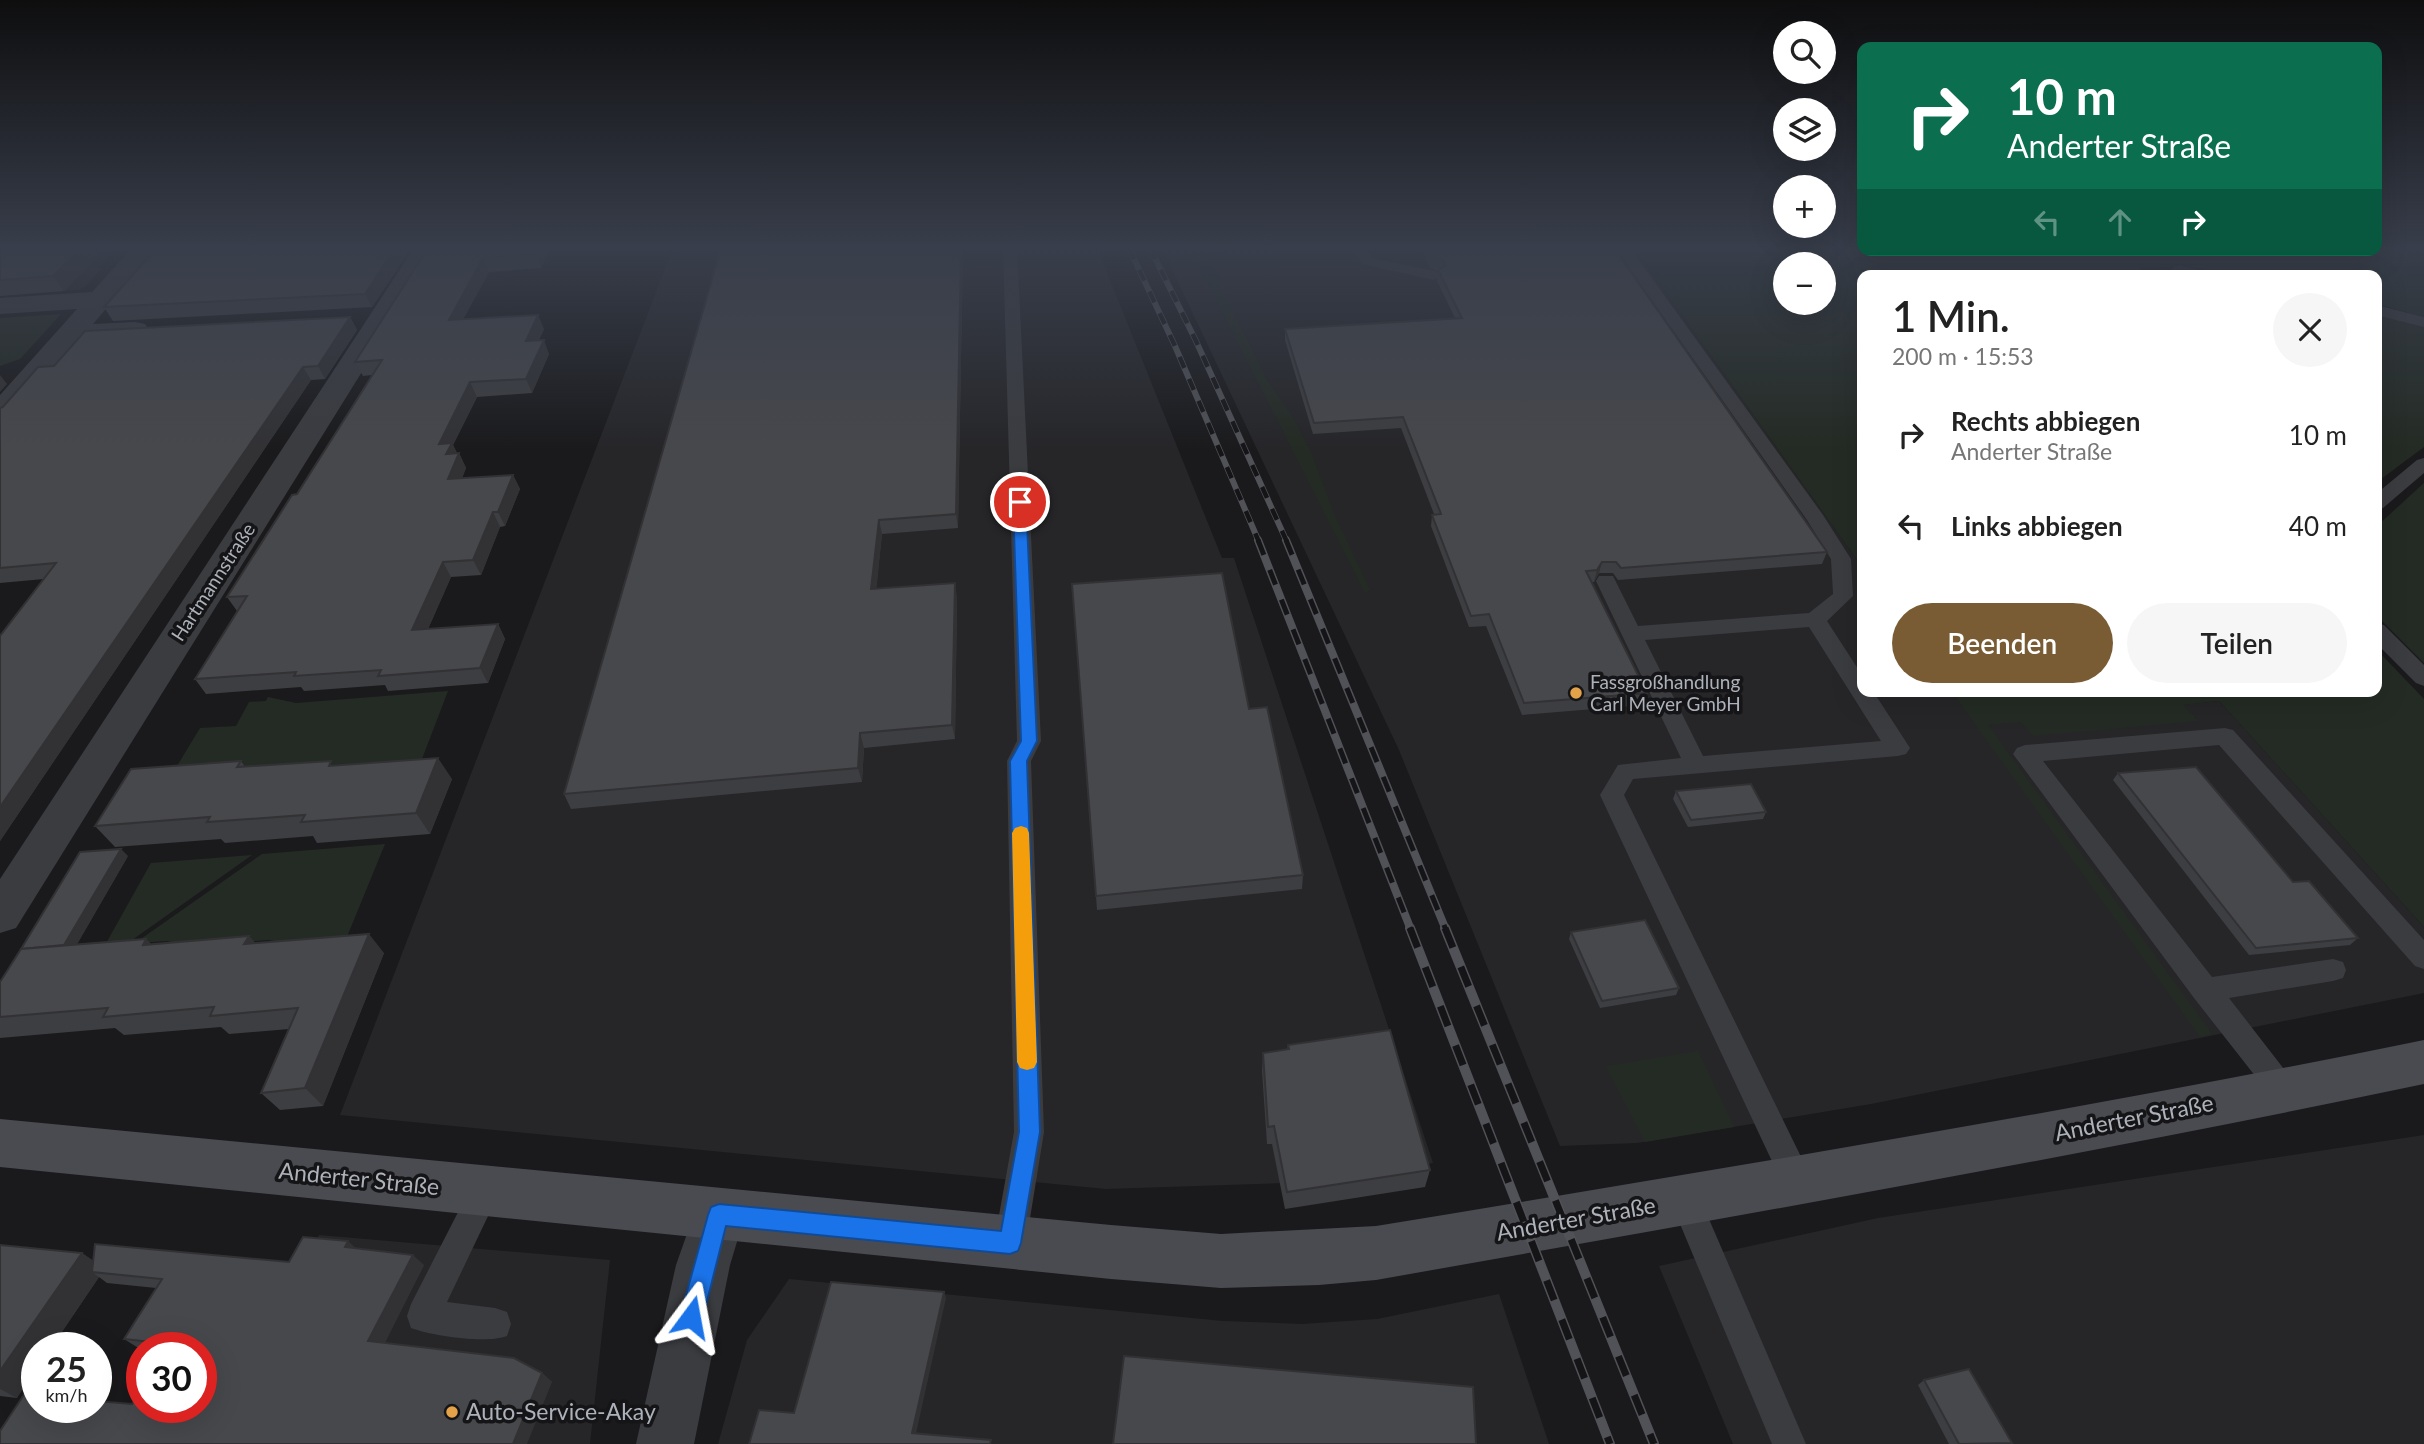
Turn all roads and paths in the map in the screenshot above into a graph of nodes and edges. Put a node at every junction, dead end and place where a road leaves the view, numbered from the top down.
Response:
1 (86, 315) edge
2 (370, 315) edge
3 (1013, 315) edge
4 (1670, 315) edge
5 (2398, 315) edge
6 (2424, 322) edge
7 (164, 329) edge
8 (70, 334) junction
9 (36, 372) junction
10 (0, 374) edge
11 (0, 413) edge
12 (2424, 464) edge
13 (2382, 499) edge
14 (1605, 581) dead end
15 (1815, 620) junction
16 (1632, 634) junction
17 (2382, 636) edge
18 (2424, 678) edge
19 (1857, 685) edge
20 (1865, 697) edge
21 (1696, 765) junction
22 (0, 915) edge
23 (2424, 958) edge
24 (2333, 970) dead end
25 (2204, 990) junction
26 (2424, 1062) edge
27 (2284, 1091) junction
28 (0, 1143) edge
29 (1797, 1181) junction
30 (485, 1191) junction
31 (1685, 1200) junction
32 (719, 1215) junction
33 (1010, 1243) junction
34 (495, 1324) dead end
35 (665, 1444) edge
36 (1789, 1444) edge

1 - 8 street
2 - 22 street, Hartmannstraße
3 - 33 lane
4 - 15 lane
5 - 6 lane
7 - 8 street
8 - 9 street
9 - 10 street
9 - 11 street
12 - 13 lane
14 - 16 lane
15 - 16 lane
15 - 19 lane
16 - 21 lane
17 - 18 lane
20 - 21 lane
21 - 29 lane
23 - 25 lane
24 - 25 lane
25 - 27 lane
26 - 27 main road, Anderter Straße
27 - 29 main road, Anderter Straße
28 - 30 main road, Anderter Straße
29 - 31 main road, Anderter Straße
30 - 32 main road, Anderter Straße
30 - 34 lane
31 - 33 main road, Anderter Straße
31 - 36 lane
32 - 33 main road, Anderter Straße
32 - 35 street

